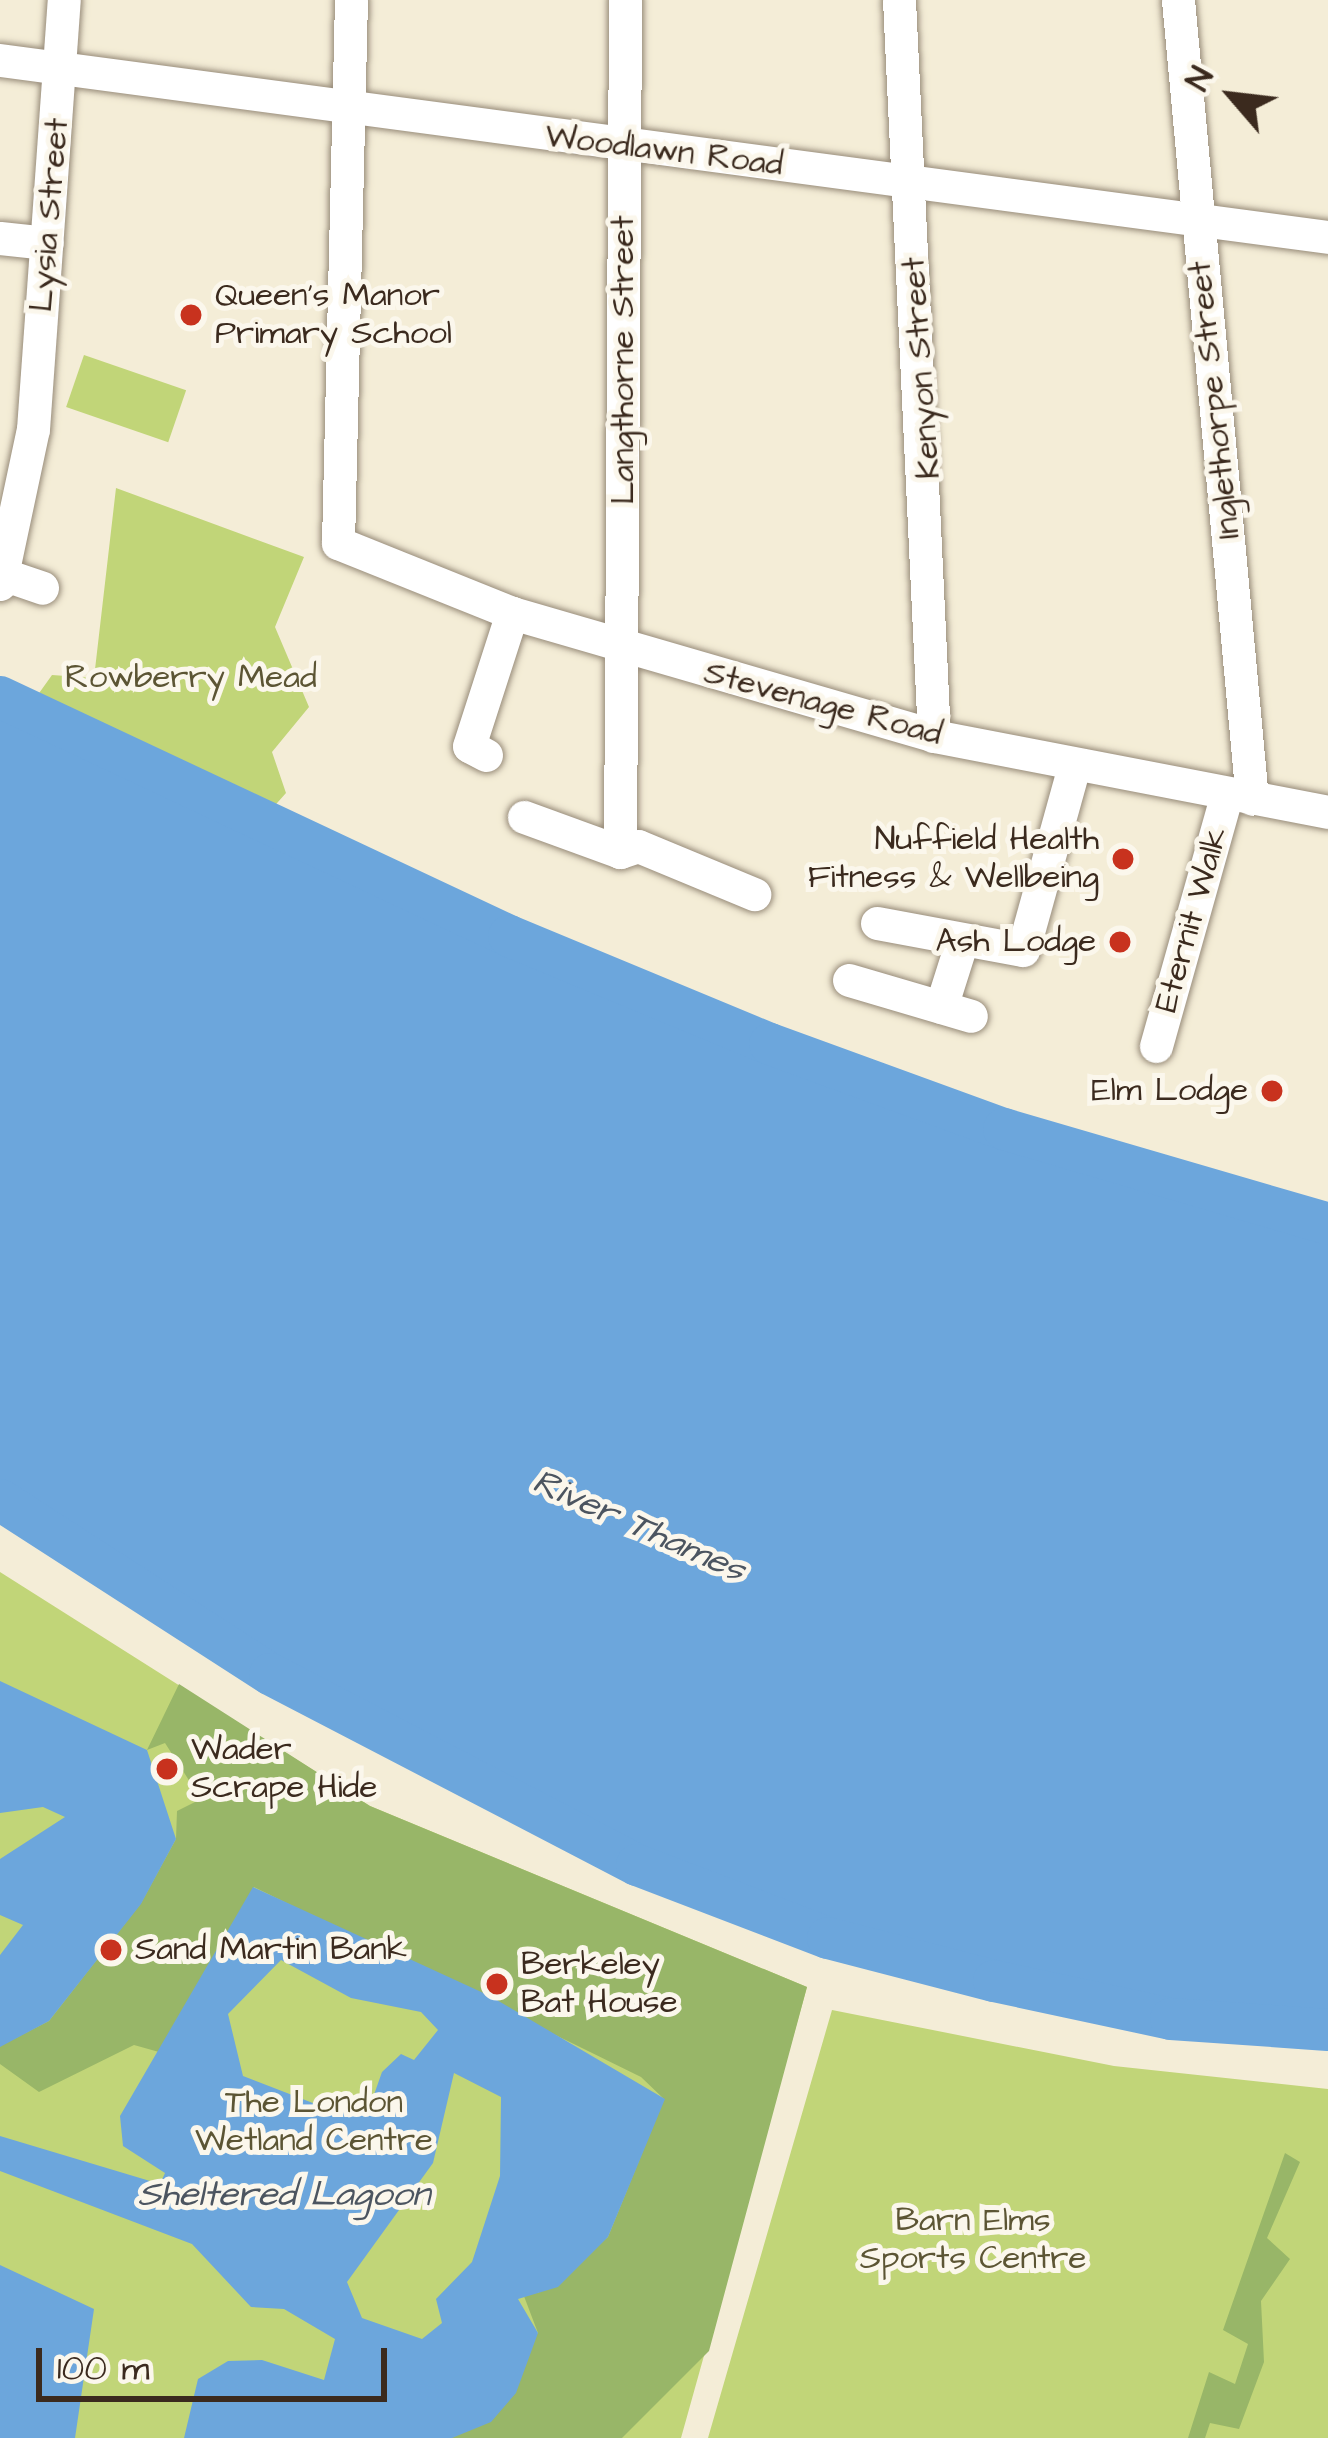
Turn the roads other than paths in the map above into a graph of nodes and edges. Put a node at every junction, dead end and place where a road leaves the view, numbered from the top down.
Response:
1 (64, 0) edge
2 (351, 0) edge
3 (625, 0) edge
4 (898, 0) edge
5 (1178, 0) edge
6 (0, 60) edge
7 (63, 67) junction
8 (348, 108) junction
9 (623, 146) junction
10 (909, 183) junction
11 (1197, 221) junction
12 (1328, 237) edge
13 (0, 238) edge
14 (47, 243) junction
15 (21, 441) edge
16 (4, 580) edge
17 (42, 588) dead end
18 (512, 613) junction
19 (624, 648) junction
20 (934, 736) junction
21 (467, 752) dead end
22 (1074, 766) junction
23 (1239, 797) junction
24 (1328, 812) edge
25 (524, 817) dead end
26 (620, 852) junction
27 (754, 894) dead end
28 (877, 923) dead end
29 (961, 944) junction
30 (849, 980) dead end
31 (1156, 1046) dead end

1 - 7 street, Lysia Street
2 - 8 street
3 - 9 street, Langthorne Street
4 - 10 street, Kenyon Street
5 - 11 street, Inglethorpe Street
6 - 7 street, Woodlawn Road
7 - 8 street, Woodlawn Road
7 - 14 street, Lysia Street
8 - 9 street, Woodlawn Road
8 - 18 street, Stevenage Road
9 - 10 street, Woodlawn Road
9 - 19 street, Langthorne Street
10 - 11 street, Woodlawn Road
10 - 20 street, Kenyon Street
11 - 12 street, Woodlawn Road
11 - 23 street, Inglethorpe Street
13 - 14 street
14 - 15 street, Lysia Street
15 - 16 street, Lysia Street
16 - 17 street
18 - 19 street, Stevenage Road
18 - 21 street
19 - 20 street, Stevenage Road
19 - 26 street, Langthorne Street
20 - 22 street, Stevenage Road
22 - 23 street, Stevenage Road
22 - 29 street
23 - 24 street, Stevenage Road
23 - 31 street, Eternit Walk
25 - 26 street
26 - 27 street
28 - 29 street
29 - 30 street

